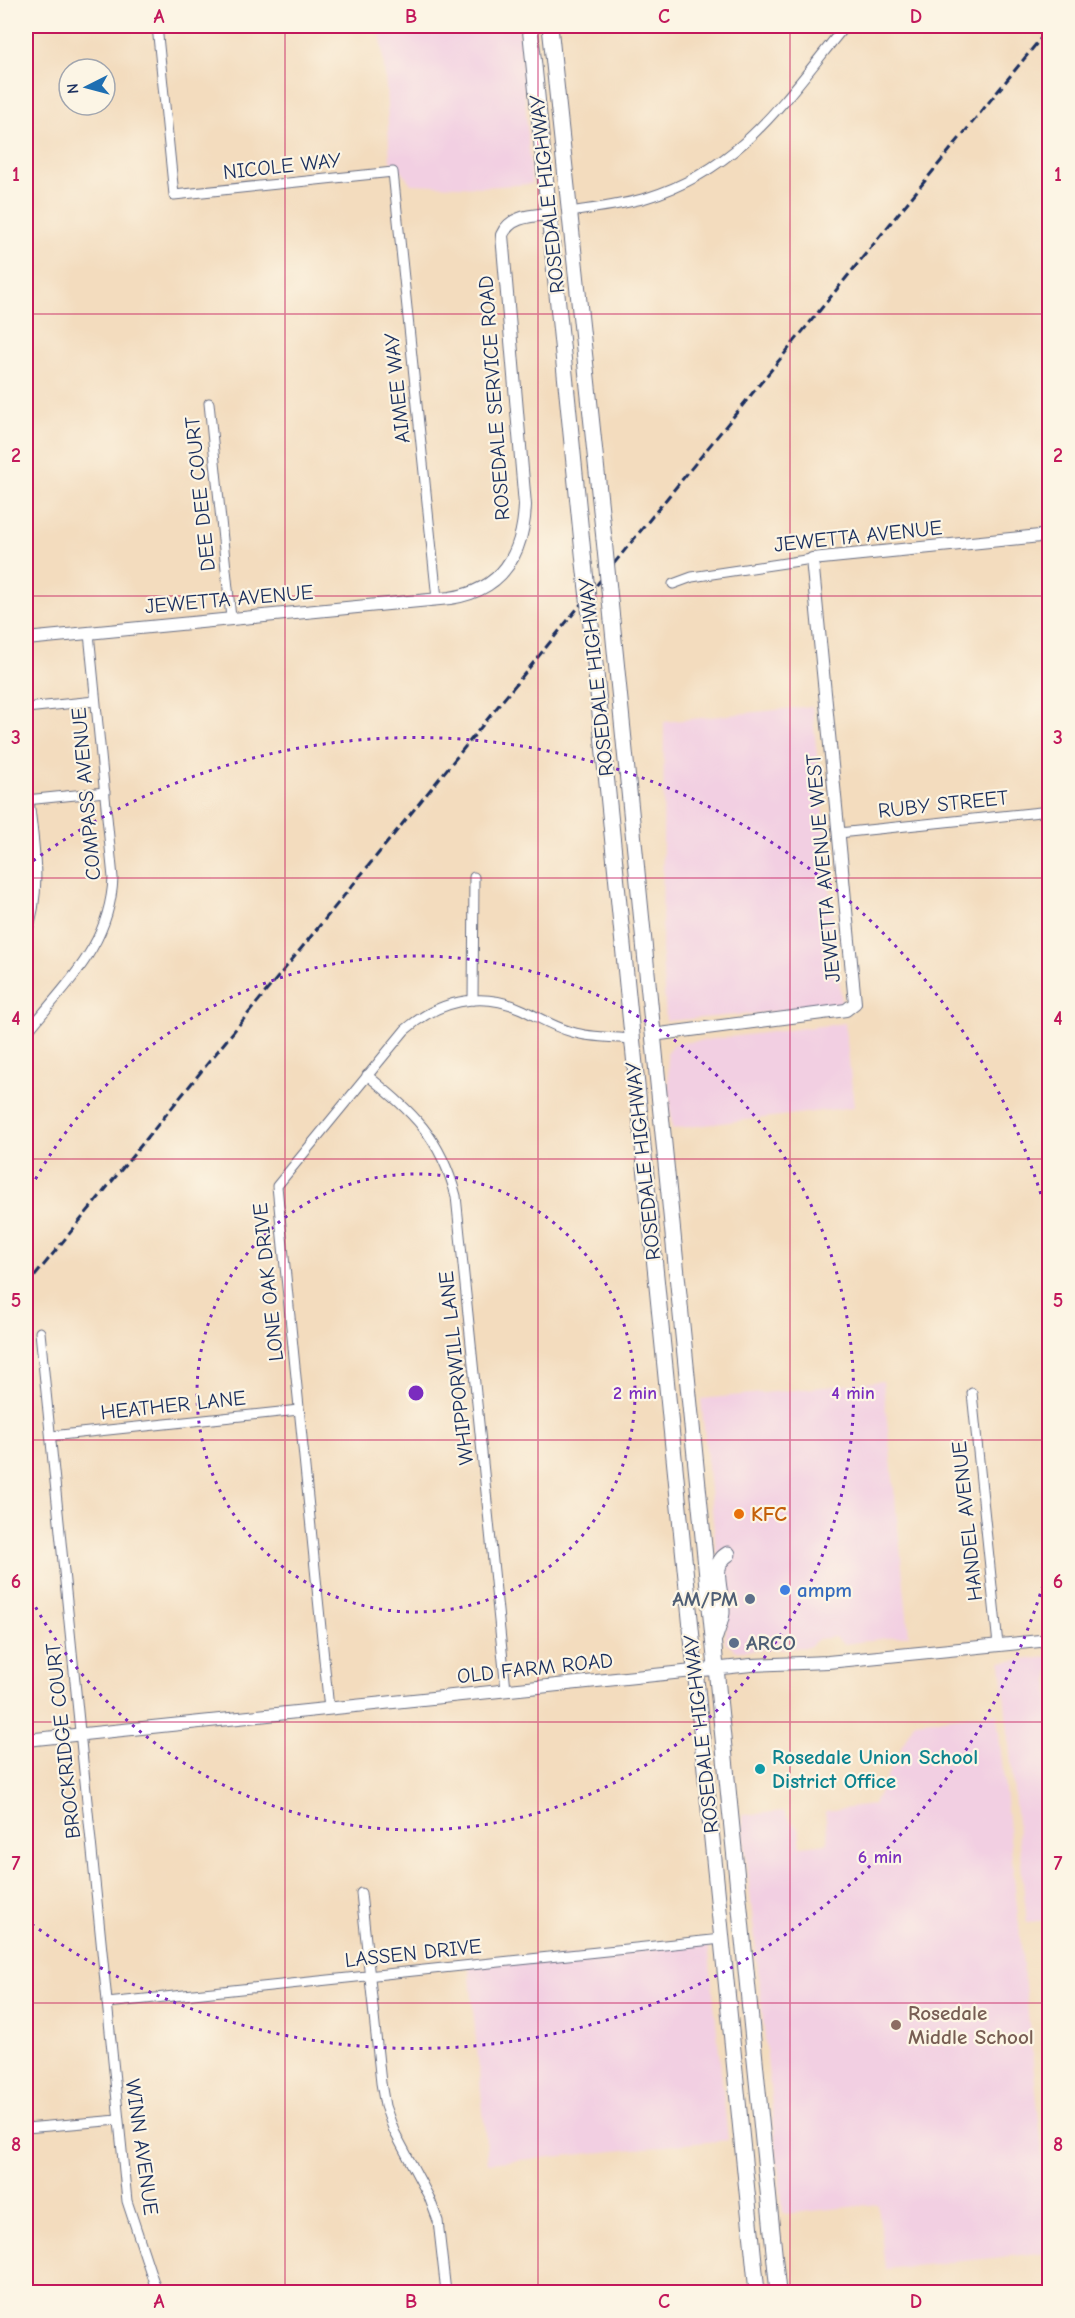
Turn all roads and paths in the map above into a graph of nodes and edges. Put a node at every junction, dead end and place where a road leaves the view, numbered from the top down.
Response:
1 (157, 26) edge
2 (530, 26) edge
3 (550, 26) edge
4 (845, 26) edge
5 (536, 86) junction
6 (393, 172) joint
7 (570, 212) junction
8 (549, 214) junction
9 (209, 403) dead end
10 (592, 415) junction
11 (1050, 535) edge
12 (812, 559) junction
13 (673, 584) dead end
14 (437, 600) junction
15 (231, 618) junction
16 (88, 633) junction
17 (26, 639) edge
18 (95, 701) junction
19 (26, 708) edge
20 (105, 792) junction
21 (27, 800) edge
22 (1050, 811) edge
23 (610, 812) junction
24 (839, 833) junction
25 (474, 877) dead end
26 (26, 935) edge
27 (473, 1000) junction
28 (26, 1034) edge
29 (652, 1035) junction
30 (632, 1039) junction
31 (367, 1075) junction
32 (666, 1174) junction
33 (661, 1330) junction
34 (40, 1332) dead end
35 (972, 1393) dead end
36 (299, 1410) junction
37 (51, 1436) junction
38 (696, 1475) junction
39 (728, 1554) dead end
40 (1050, 1640) edge
41 (998, 1645) junction
42 (713, 1646) junction
43 (716, 1669) junction
44 (696, 1671) junction
45 (506, 1690) junction
46 (329, 1709) junction
47 (81, 1734) junction
48 (26, 1740) edge
49 (713, 1845) junction
50 (361, 1893) dead end
51 (722, 1939) junction
52 (743, 1950) junction
53 (370, 1975) junction
54 (107, 2002) junction
55 (118, 2120) junction
56 (26, 2128) edge
57 (158, 2292) edge
58 (446, 2292) edge
59 (757, 2292) edge
60 (778, 2292) edge

1 - 6 street, NICOLE WAY
2 - 5 main road, ROSEDALE HIGHWAY
3 - 7 main road, ROSEDALE HIGHWAY
4 - 7 street
5 - 7 main road
5 - 8 main road, ROSEDALE HIGHWAY
6 - 14 street, AIMEE WAY
7 - 10 main road, ROSEDALE HIGHWAY
8 - 10 main road
8 - 14 street, ROSEDALE SERVICE ROAD
8 - 23 main road, ROSEDALE HIGHWAY, bridge
9 - 15 street, DEE DEE COURT
10 - 29 main road, ROSEDALE HIGHWAY, bridge
11 - 12 street, JEWETTA AVENUE
12 - 13 street, JEWETTA AVENUE
12 - 24 street, JEWETTA AVENUE WEST
14 - 15 street, JEWETTA AVENUE
15 - 16 street, JEWETTA AVENUE
16 - 17 street, JEWETTA AVENUE
16 - 18 street, COMPASS AVENUE
18 - 19 street
18 - 20 street, COMPASS AVENUE
20 - 21 street
20 - 28 street, COMPASS AVENUE
21 - 26 street
22 - 24 street, RUBY STREET
23 - 29 main road
23 - 30 main road, ROSEDALE HIGHWAY
24 - 29 street, JEWETTA AVENUE WEST
25 - 27 street
27 - 30 street, LONE OAK DRIVE
27 - 31 street, LONE OAK DRIVE
29 - 32 main road, ROSEDALE HIGHWAY
30 - 32 main road
30 - 33 main road, ROSEDALE HIGHWAY
31 - 36 street, LONE OAK DRIVE
31 - 45 street, WHIPPORWILL LANE
32 - 38 main road, ROSEDALE HIGHWAY
33 - 38 main road
33 - 44 main road, ROSEDALE HIGHWAY
34 - 37 street, BROCKRIDGE COURT
35 - 41 street, HANDEL AVENUE
36 - 37 street, HEATHER LANE
36 - 46 street, LONE OAK DRIVE
37 - 47 street, BROCKRIDGE COURT
38 - 42 main road, ROSEDALE HIGHWAY
39 - 42 main road
40 - 41 street, OLD FARM ROAD
41 - 43 street, OLD FARM ROAD
42 - 43 main road, ROSEDALE HIGHWAY
43 - 44 street, OLD FARM ROAD
43 - 52 main road, ROSEDALE HIGHWAY
44 - 45 street, OLD FARM ROAD
44 - 49 main road, ROSEDALE HIGHWAY
45 - 46 street, OLD FARM ROAD
46 - 47 street, OLD FARM ROAD
47 - 48 street, OLD FARM ROAD
47 - 54 street, BROCKRIDGE COURT
49 - 51 main road, ROSEDALE HIGHWAY
49 - 52 main road
50 - 53 street
51 - 53 street, LASSEN DRIVE
51 - 59 main road, ROSEDALE HIGHWAY
52 - 60 main road, ROSEDALE HIGHWAY
53 - 54 street, LASSEN DRIVE
53 - 58 street
54 - 55 street, WINN AVENUE
55 - 56 street
55 - 57 street, WINN AVENUE

